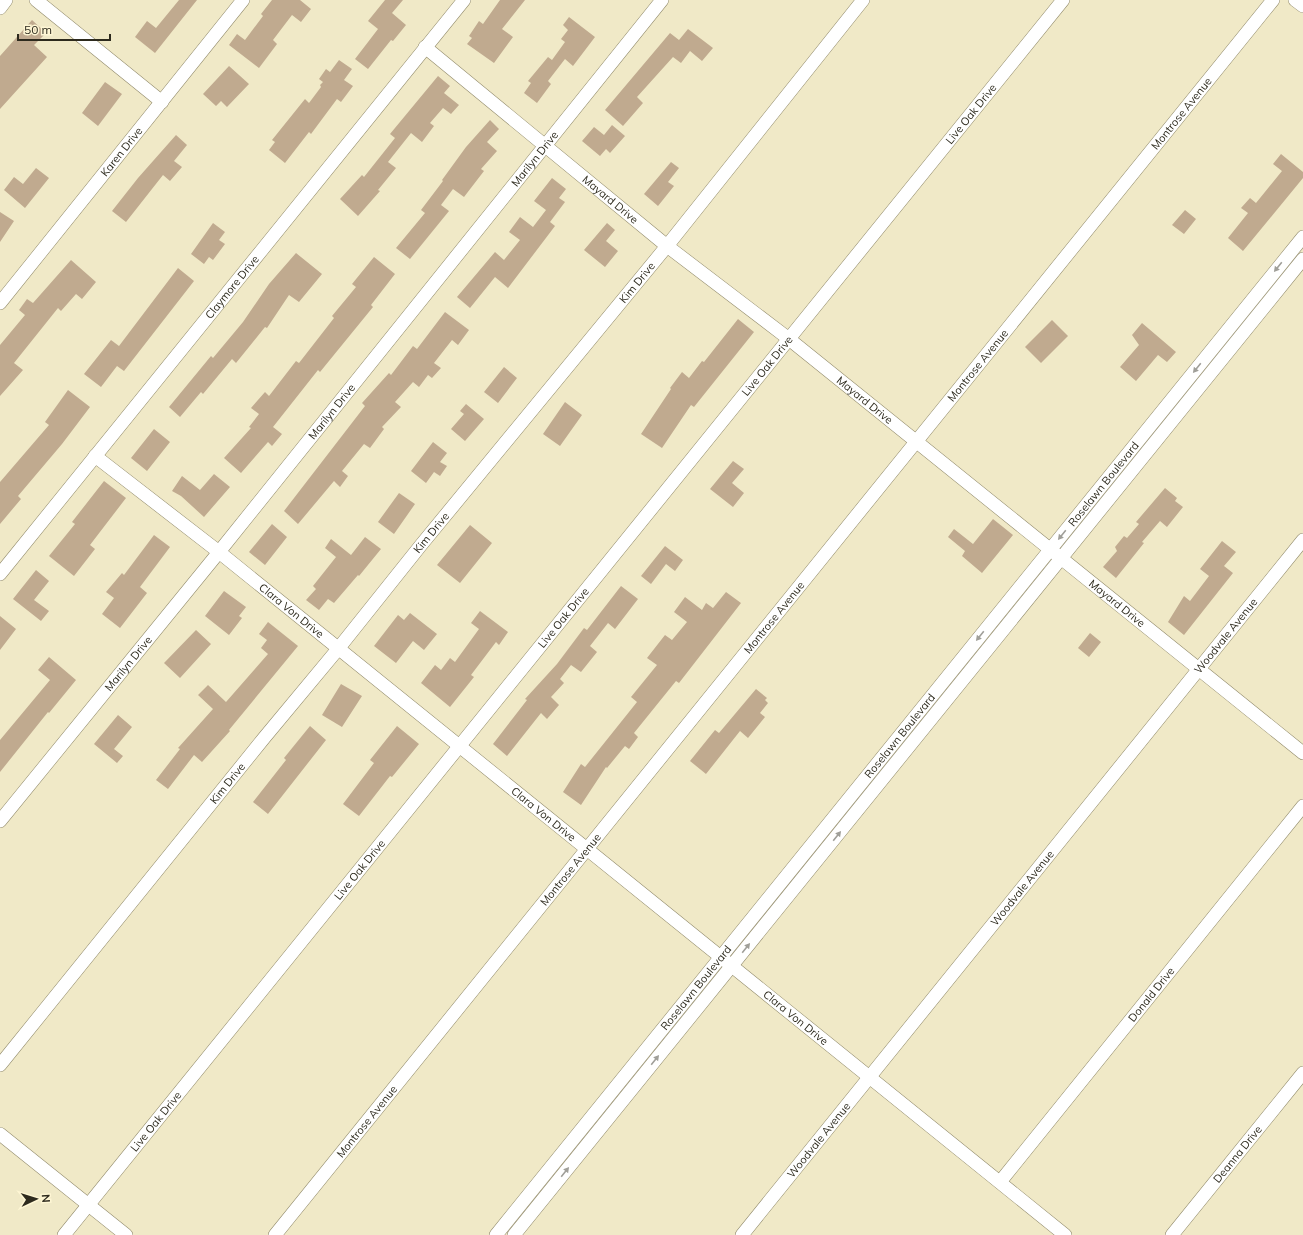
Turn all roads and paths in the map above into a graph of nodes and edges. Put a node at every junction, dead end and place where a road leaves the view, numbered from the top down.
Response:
1 (6, 0) edge
2 (36, 0) edge
3 (243, 0) edge
4 (464, 0) edge
5 (662, 0) edge
6 (863, 0) edge
7 (1063, 0) edge
8 (1273, 0) edge
9 (1295, 0) edge
10 (1303, 6) edge
11 (0, 8) edge
12 (425, 48) junction
13 (162, 102) junction
14 (545, 145) junction
15 (1303, 237) edge
16 (667, 246) junction
17 (1303, 259) edge
18 (0, 302) edge
19 (1233, 324) junction
20 (1244, 333) junction
21 (789, 339) junction
22 (1147, 430) junction
23 (1158, 439) junction
24 (915, 442) junction
25 (95, 456) junction
26 (1303, 540) edge
27 (1051, 549) junction
28 (219, 552) junction
29 (1062, 558) junction
30 (0, 574) edge
31 (338, 649) junction
32 (965, 655) junction
33 (977, 664) junction
34 (1199, 669) junction
35 (459, 748) junction
36 (886, 753) junction
37 (1303, 753) edge
38 (897, 762) junction
39 (1303, 806) edge
40 (0, 821) edge
41 (811, 846) junction
42 (587, 849) junction
43 (821, 855) junction
44 (721, 958) junction
45 (731, 966) junction
46 (0, 1065) edge
47 (1303, 1072) edge
48 (626, 1075) junction
49 (868, 1078) junction
50 (636, 1084) junction
51 (0, 1134) edge
52 (1000, 1182) junction
53 (536, 1185) junction
54 (547, 1194) junction
55 (88, 1205) junction
56 (64, 1235) edge
57 (126, 1235) edge
58 (275, 1235) edge
59 (496, 1235) edge
60 (514, 1235) edge
61 (742, 1235) edge
62 (1065, 1235) edge
63 (1172, 1235) edge

1 - 11 street
2 - 13 street
3 - 13 street, Karen Drive
4 - 12 street, Claymore Drive
5 - 14 street, Marilyn Drive
6 - 16 street, Kim Drive
7 - 21 street, Live Oak Drive
8 - 24 street, Montrose Avenue
9 - 10 street
12 - 14 street, Mayard Drive
12 - 25 street, Claymore Drive
13 - 18 street, Karen Drive
14 - 16 street, Mayard Drive
14 - 28 street, Marilyn Drive
15 -> 19 street, Roselawn Boulevard
16 - 21 street, Mayard Drive
16 - 31 street, Kim Drive
17 - 20 street, Roselawn Boulevard
19 - 20 street
19 -> 22 street, Roselawn Boulevard
20 - 23 street, Roselawn Boulevard
21 - 24 street, Mayard Drive
21 - 35 street, Live Oak Drive
22 - 23 street
22 -> 27 street, Roselawn Boulevard
23 - 29 street, Roselawn Boulevard
24 - 27 street, Mayard Drive
24 - 42 street, Montrose Avenue
25 - 28 street, Clara Von Drive
25 - 30 street, Claymore Drive
26 - 34 street, Woodvale Avenue
27 - 29 street, Mayard Drive
27 -> 32 street, Roselawn Boulevard
28 - 31 street, Clara Von Drive
28 - 40 street, Marilyn Drive
29 - 33 street, Roselawn Boulevard
29 - 34 street, Mayard Drive
31 - 35 street, Clara Von Drive
31 - 46 street, Kim Drive
32 - 33 street
32 - 36 street, Roselawn Boulevard
33 - 38 street, Roselawn Boulevard
34 - 37 street, Mayard Drive
34 - 49 street, Woodvale Avenue
35 - 42 street, Clara Von Drive
35 - 55 street, Live Oak Drive
36 - 38 street
36 - 41 street, Roselawn Boulevard
43 -> 38 street, Roselawn Boulevard
39 - 52 street, Donald Drive
41 - 43 street
41 - 44 street, Roselawn Boulevard
42 - 44 street, Clara Von Drive
42 - 58 street, Montrose Avenue
45 -> 43 street, Roselawn Boulevard
44 - 45 street, Clara Von Drive
44 - 48 street, Roselawn Boulevard
45 - 49 street, Clara Von Drive
50 -> 45 street, Roselawn Boulevard
47 - 63 street, Deanna Drive
48 - 50 street
48 - 53 street, Roselawn Boulevard
49 - 52 street, Clara Von Drive
49 - 61 street, Woodvale Avenue
54 -> 50 street, Roselawn Boulevard
51 - 55 street
52 - 62 street, Clara Von Drive
53 - 54 street
53 - 59 street, Roselawn Boulevard
54 - 60 street, Roselawn Boulevard
55 - 56 street, Live Oak Drive
55 - 57 street

